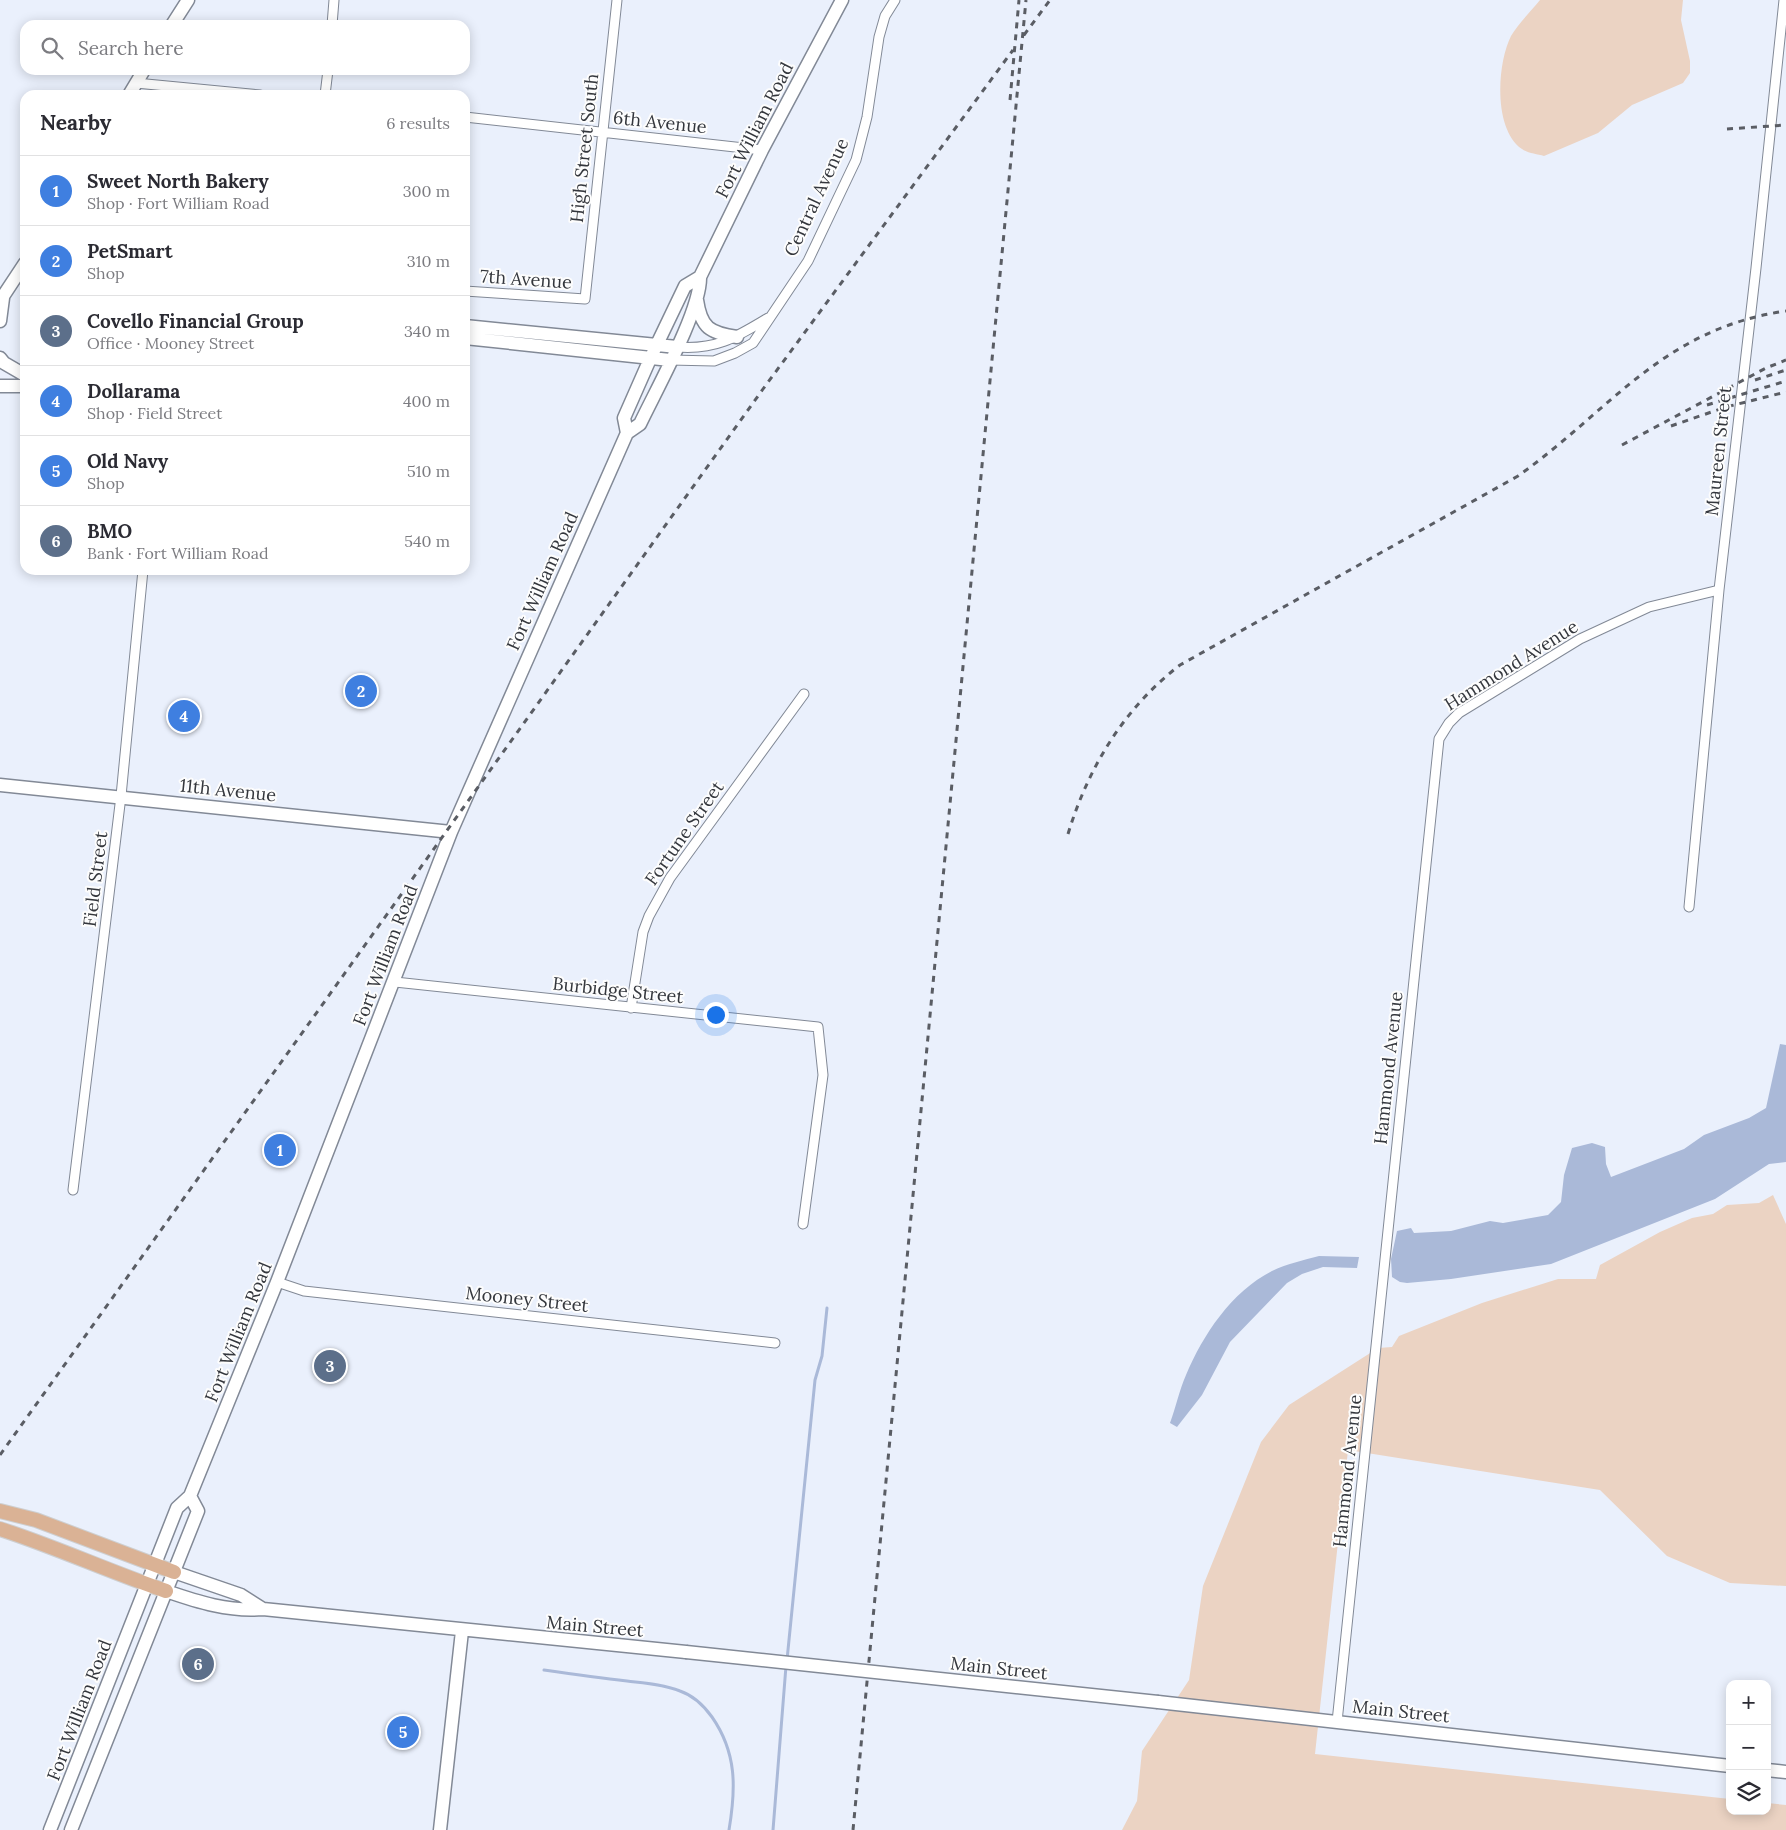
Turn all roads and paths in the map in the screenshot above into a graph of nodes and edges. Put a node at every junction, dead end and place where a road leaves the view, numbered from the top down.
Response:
1 (188, 0) edge
2 (334, 0) edge
3 (617, 0) edge
4 (842, 0) edge
5 (895, 0) edge
6 (1784, 0) edge
7 (175, 20) edge
8 (332, 20) edge
9 (141, 75) edge
10 (327, 75) edge
11 (136, 83) junction
12 (131, 90) edge
13 (208, 90) edge
14 (326, 90) edge
15 (470, 118) edge
16 (601, 132) junction
17 (762, 150) junction
18 (20, 271) edge
19 (700, 276) junction
20 (470, 291) edge
21 (584, 299) joint
22 (697, 299) junction
23 (2, 300) edge
24 (772, 315) junction
25 (0, 321) edge
26 (470, 326) edge
27 (737, 337) junction
28 (470, 339) edge
29 (657, 345) junction
30 (676, 347) junction
31 (0, 358) edge
32 (650, 359) junction
33 (670, 360) junction
34 (0, 373) edge
35 (20, 378) edge
36 (20, 380) edge
37 (20, 382) edge
38 (20, 383) edge
39 (0, 386) edge
40 (0, 393) edge
41 (627, 433) junction
42 (143, 575) edge
43 (1719, 590) junction
44 (804, 694) dead end
45 (0, 784) edge
46 (121, 796) junction
47 (451, 832) junction
48 (1689, 907) dead end
49 (394, 982) junction
50 (631, 1008) junction
51 (73, 1190) dead end
52 (803, 1224) dead end
53 (277, 1282) junction
54 (775, 1343) dead end
55 (190, 1496) junction
56 (0, 1511) edge
57 (0, 1529) edge
58 (154, 1564) junction
59 (174, 1572) junction
60 (146, 1584) junction
61 (166, 1591) junction
62 (263, 1609) junction
63 (462, 1631) junction
64 (1338, 1722) junction
65 (1726, 1766) edge
66 (1771, 1770) edge
67 (1786, 1772) edge
68 (50, 1830) edge
69 (71, 1830) edge
70 (440, 1830) edge

1 - 7 main road
2 - 8 street
3 - 16 street, High Street South
4 - 17 main road, Fort William Road
5 - 24 street, Central Avenue
6 - 43 street, Maureen Street
9 - 11 main road
10 - 14 street
11 - 12 main road
11 - 13 street
15 - 16 street, 6th Avenue
16 - 17 street, 6th Avenue
16 - 21 street, High Street South
17 - 19 main road, Fort William Road
18 - 23 main road
19 - 22 main road, Fort William Road
19 - 29 main road, Fort William Road
20 - 21 street, 7th Avenue
22 - 27 main road
22 - 30 main road, Fort William Road
23 - 25 main road
24 - 27 street, Central Avenue
24 - 33 street, Central Avenue
26 - 29 main road, Central Avenue
27 - 30 street, Central Avenue
28 - 32 main road, Central Avenue
29 - 30 main road, Central Avenue
29 - 32 main road, Fort William Road
30 - 33 main road, Fort William Road
31 - 35 main road
32 - 33 main road, Central Avenue
32 - 41 main road, Fort William Road
33 - 41 main road, Fort William Road
34 - 36 main road
37 - 39 main road
38 - 40 main road
41 - 47 main road, Fort William Road
42 - 46 street, Field Street
43 - 48 street, Maureen Street
43 - 64 street, Hammond Avenue
44 - 50 street, Fortune Street
45 - 46 main road, 11th Avenue
46 - 47 main road, 11th Avenue
46 - 51 street, Field Street
47 - 49 main road, Fort William Road
49 - 50 street, Burbidge Street
49 - 53 main road, Fort William Road
50 - 52 street, Burbidge Street
53 - 54 street, Mooney Street
53 - 55 main road, Fort William Road
55 - 58 main road, Fort William Road
55 - 59 main road, Fort William Road
56 - 58 main road
57 - 60 main road
58 - 59 main road
58 - 60 main road, Fort William Road
59 - 61 main road, Fort William Road
59 - 62 main road, Main Street
60 - 61 main road
60 - 68 main road, Fort William Road
61 - 62 main road, Main Street
61 - 69 main road, Fort William Road
62 - 63 main road, Main Street
63 - 64 main road, Main Street, bridge
63 - 70 main road
64 - 65 main road, Main Street
66 - 67 main road

